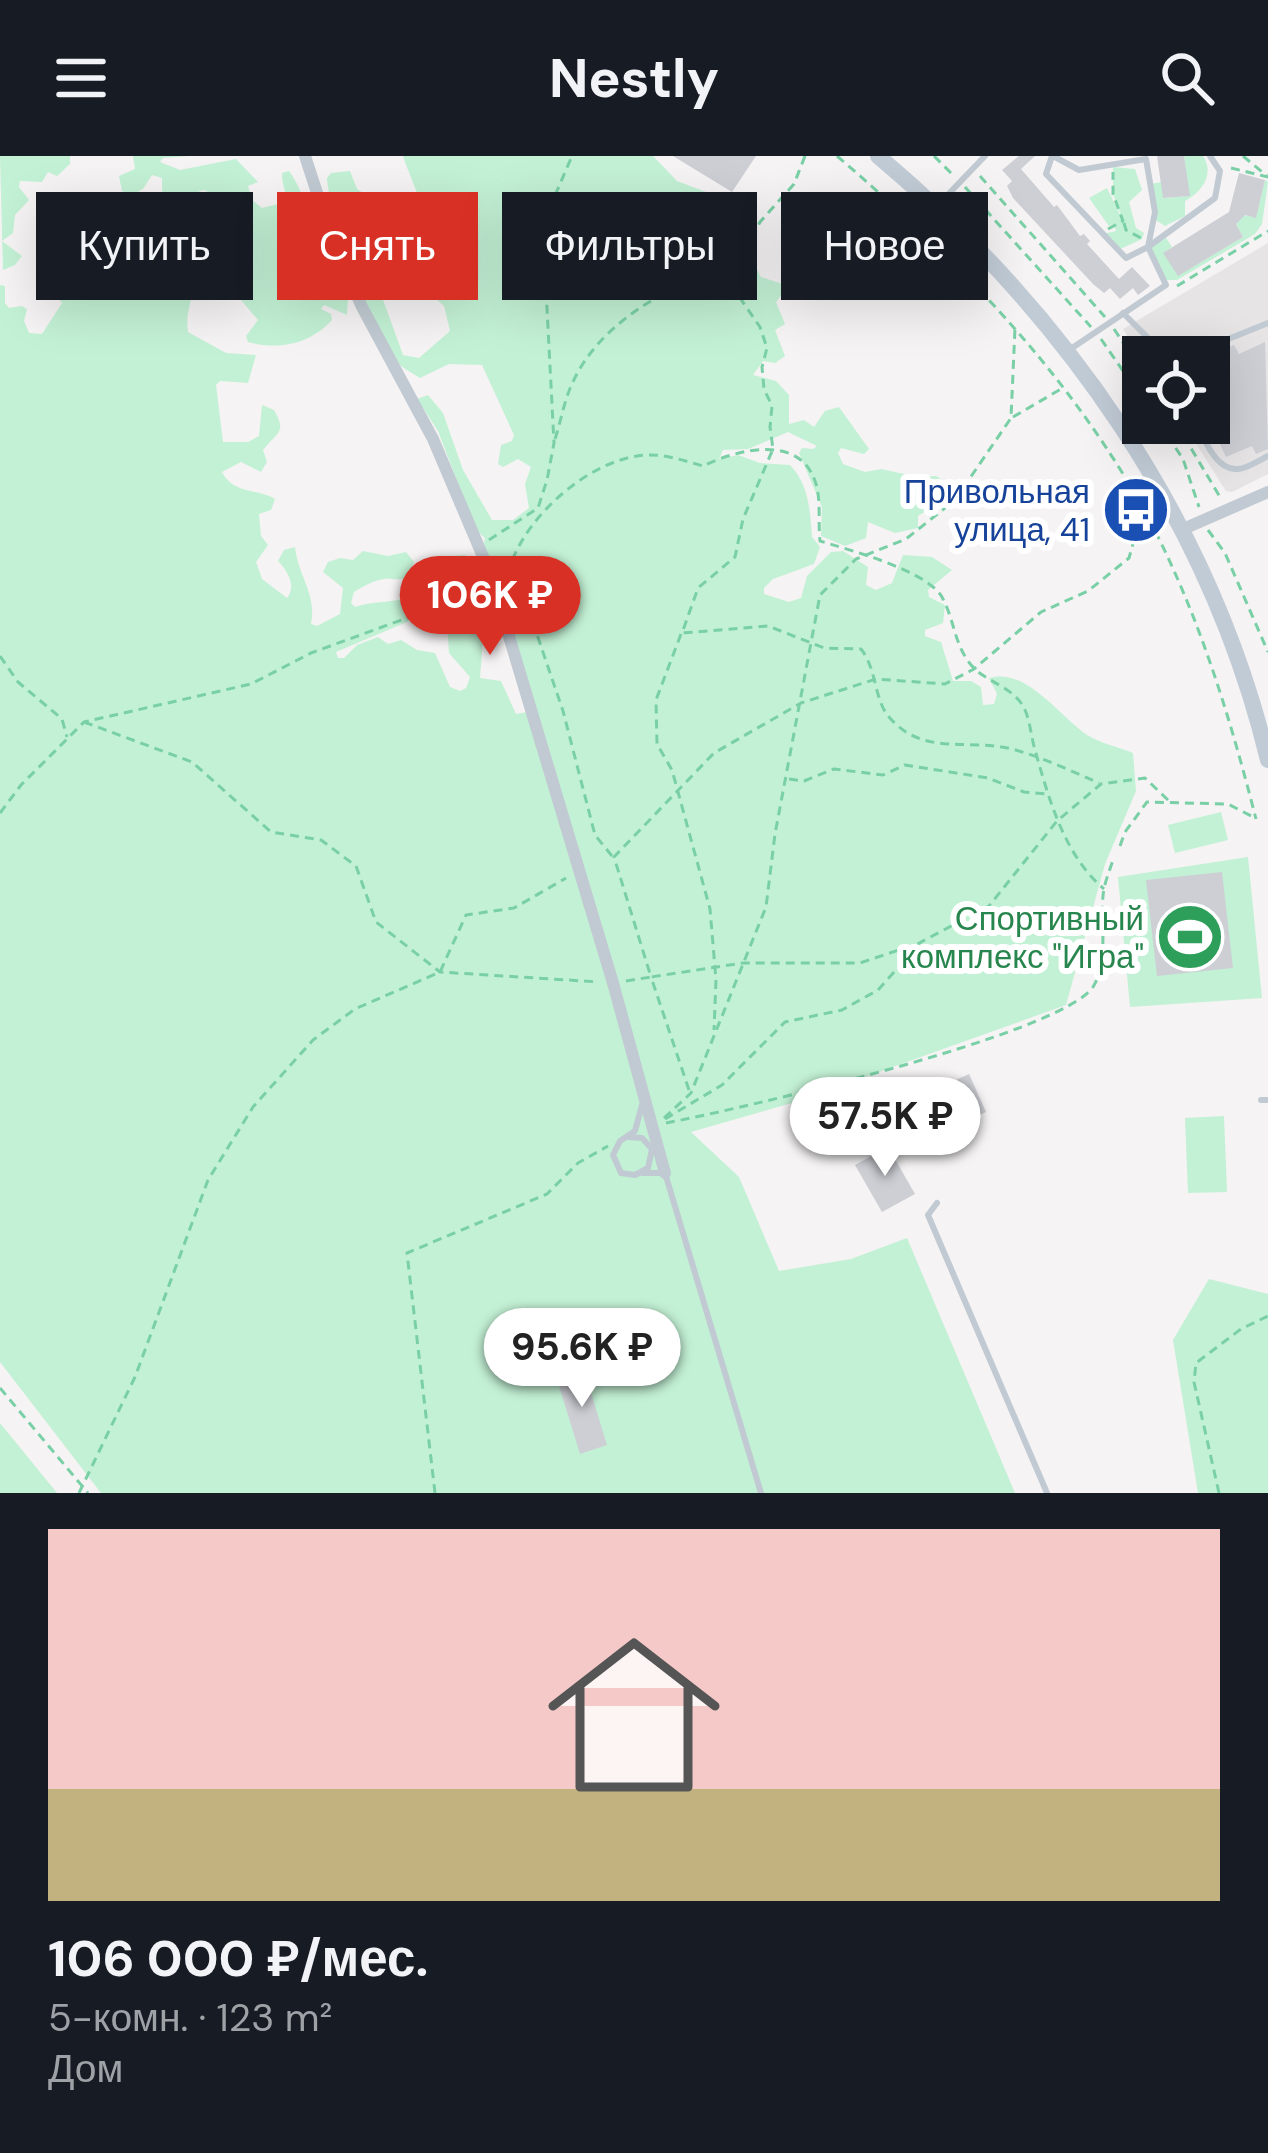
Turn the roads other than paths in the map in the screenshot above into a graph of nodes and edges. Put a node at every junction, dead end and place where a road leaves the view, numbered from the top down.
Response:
1 (305, 156) edge
2 (878, 156) edge
3 (985, 156) edge
4 (1053, 156) edge
5 (1210, 156) edge
6 (920, 192) edge
7 (950, 192) edge
8 (1149, 245) junction
9 (988, 262) edge
10 (1124, 313) junction
11 (1268, 323) edge
12 (1146, 336) edge
13 (1230, 338) edge
14 (1069, 351) junction
15 (1208, 444) edge
16 (1268, 456) edge
17 (1268, 492) edge
18 (1181, 530) junction
19 (1268, 760) edge
20 (640, 1090) junction
21 (631, 1134) junction
22 (642, 1173) junction
23 (664, 1173) junction
24 (937, 1203) dead end
25 (761, 1493) edge
26 (1047, 1493) edge

1 - 20 street
2 - 6 main road
3 - 7 lane
4 - 8 lane
4 - 8 lane
5 - 8 lane
8 - 10 lane
9 - 14 main road
10 - 12 lane
10 - 14 lane
11 - 13 lane
14 - 18 main road
15 - 16 lane
17 - 18 street
18 - 19 main road
20 - 21 lane
20 - 23 street
21 - 22 lane
21 - 22 lane
22 - 23 lane
23 - 25 lane
24 - 26 lane

